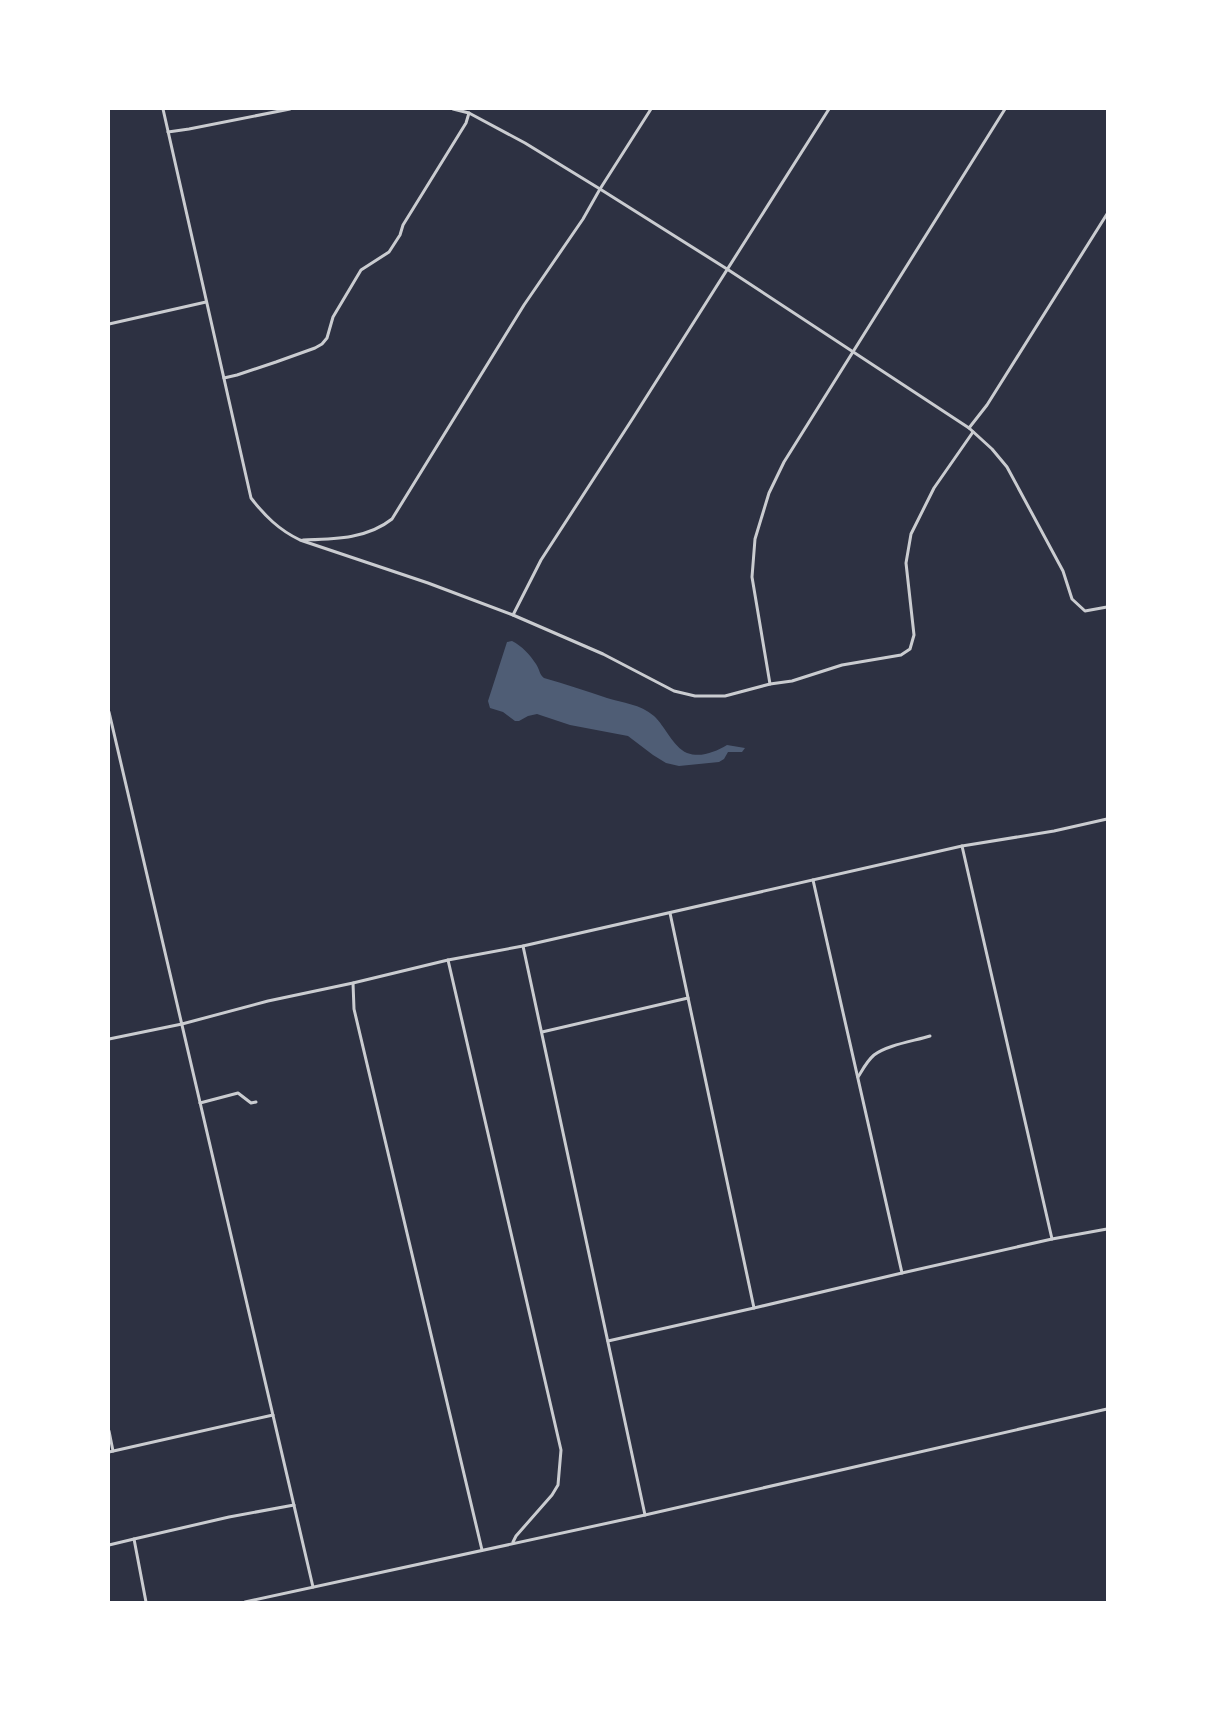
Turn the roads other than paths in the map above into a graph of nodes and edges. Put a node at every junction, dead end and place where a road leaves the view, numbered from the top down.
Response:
1 (163, 109) edge
2 (290, 109) edge
3 (453, 109) edge
4 (651, 109) edge
5 (829, 109) edge
6 (1005, 109) edge
7 (469, 113) junction
8 (168, 132) junction
9 (600, 189) junction
10 (1107, 214) edge
11 (727, 269) junction
12 (206, 302) junction
13 (109, 324) edge
14 (854, 351) junction
15 (224, 378) junction
16 (969, 428) junction
17 (973, 432) junction
18 (300, 540) junction
19 (1107, 607) edge
20 (513, 615) junction
21 (770, 684) junction
22 (109, 712) edge
23 (1107, 819) edge
24 (962, 846) junction
25 (813, 880) junction
26 (670, 913) junction
27 (523, 946) junction
28 (448, 960) junction
29 (353, 983) junction
30 (688, 998) junction
31 (182, 1024) junction
32 (542, 1032) junction
33 (930, 1036) dead end
34 (109, 1039) edge
35 (858, 1078) junction
36 (256, 1102) dead end
37 (200, 1103) junction
38 (1107, 1229) edge
39 (1052, 1239) junction
40 (902, 1273) junction
41 (754, 1308) junction
42 (608, 1341) junction
43 (1107, 1409) edge
44 (273, 1415) junction
45 (109, 1431) edge
46 (111, 1452) edge
47 (294, 1505) junction
48 (645, 1514) junction
49 (134, 1538) junction
50 (513, 1542) junction
51 (109, 1545) edge
52 (482, 1550) junction
53 (313, 1587) junction
54 (146, 1602) edge
55 (246, 1602) edge

1 - 8 street
2 - 8 street
3 - 7 street
4 - 9 street
5 - 11 street
6 - 14 street
7 - 9 street
7 - 15 street
8 - 12 street
9 - 11 street
9 - 18 street
10 - 16 street
11 - 14 street
11 - 20 street
12 - 13 street
12 - 15 street
14 - 16 street
14 - 21 street
15 - 18 street
16 - 17 street
17 - 19 street
17 - 21 street
18 - 20 street
20 - 21 street
22 - 31 street
23 - 24 street
24 - 25 street
24 - 39 street
25 - 26 street
25 - 35 street
26 - 27 street
26 - 30 street
27 - 28 street
27 - 32 street
28 - 29 street
28 - 50 street
29 - 31 street
29 - 52 street
30 - 32 street
30 - 41 street
31 - 34 street
31 - 37 street
32 - 42 street
33 - 35 street
35 - 40 street
36 - 37 street
37 - 44 street
38 - 39 street
39 - 40 street
40 - 41 street
41 - 42 street
42 - 48 street
43 - 48 street
44 - 46 street
44 - 47 street
45 - 46 street
47 - 49 street
47 - 53 street
48 - 50 street
49 - 51 street
49 - 54 street
50 - 52 street
52 - 53 street
53 - 55 street

